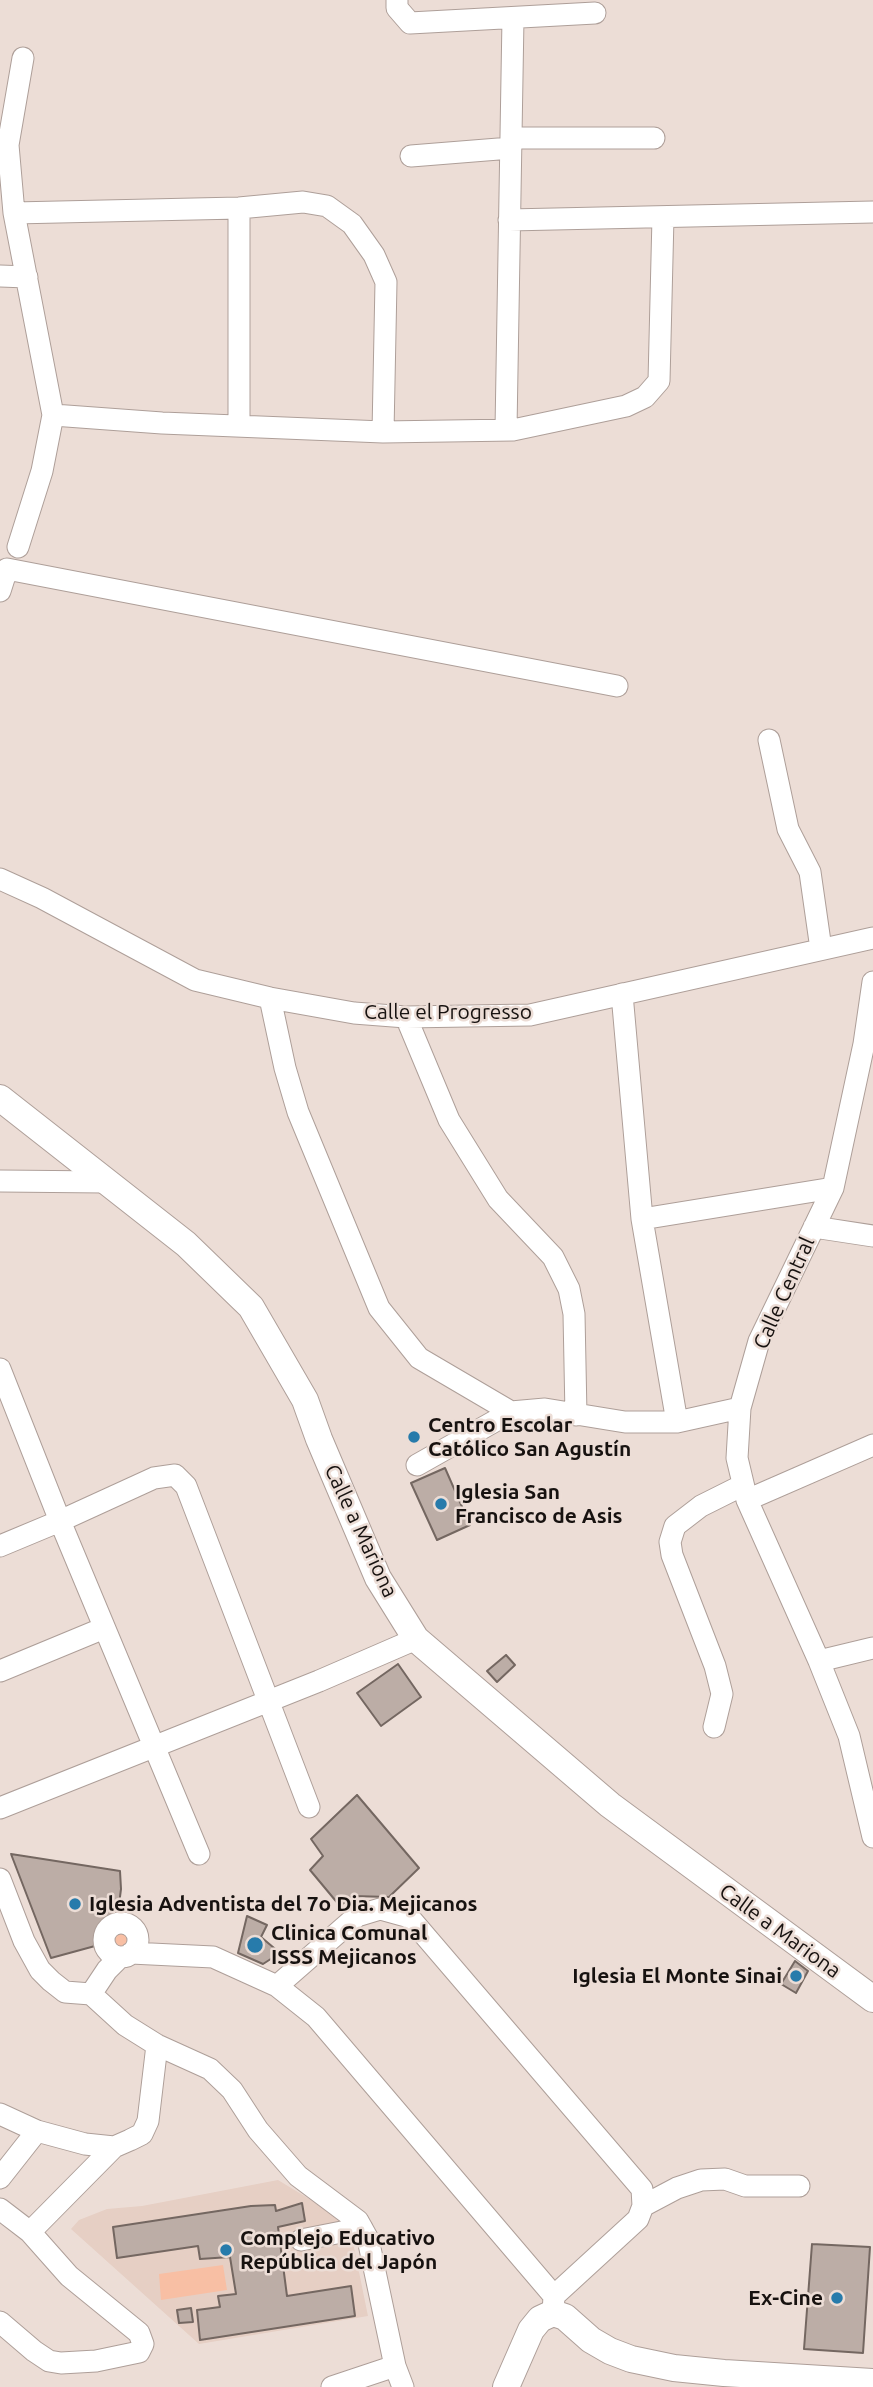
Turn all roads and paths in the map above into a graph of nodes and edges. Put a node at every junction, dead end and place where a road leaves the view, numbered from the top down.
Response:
1 (397, 0) edge
2 (595, 13) dead end
3 (513, 18) junction
4 (23, 58) dead end
5 (654, 138) dead end
6 (511, 143) junction
7 (411, 156) dead end
8 (239, 208) junction
9 (873, 212) edge
10 (14, 214) junction
11 (663, 217) junction
12 (509, 220) junction
13 (0, 276) edge
14 (27, 278) junction
15 (53, 415) junction
16 (239, 425) junction
17 (506, 429) junction
18 (383, 432) junction
19 (9, 546) edge
20 (7, 569) junction
21 (0, 591) edge
22 (617, 686) dead end
23 (769, 740) dead end
24 (0, 879) edge
25 (873, 938) edge
26 (821, 948) junction
27 (873, 982) edge
28 (622, 994) junction
29 (271, 998) junction
30 (406, 1017) junction
31 (0, 1098) edge
32 (0, 1181) edge
33 (106, 1182) junction
34 (833, 1188) junction
35 (642, 1219) junction
36 (814, 1227) junction
37 (873, 1236) edge
38 (0, 1369) edge
39 (740, 1408) junction
40 (511, 1412) junction
41 (576, 1415) junction
42 (677, 1422) junction
43 (873, 1445) edge
44 (417, 1465) dead end
45 (745, 1492) junction
46 (60, 1521) junction
47 (0, 1546) edge
48 (104, 1628) junction
49 (416, 1639) junction
50 (873, 1648) edge
51 (819, 1661) junction
52 (0, 1671) edge
53 (268, 1700) junction
54 (714, 1727) dead end
55 (153, 1747) junction
56 (309, 1807) dead end
57 (0, 1808) edge
58 (873, 1837) edge
59 (199, 1854) dead end
60 (0, 1879) edge
61 (277, 1986) junction
62 (92, 1994) junction
63 (873, 1999) edge
64 (157, 2045) junction
65 (0, 2114) edge
66 (37, 2131) junction
67 (114, 2147) junction
68 (0, 2178) edge
69 (799, 2186) dead end
70 (643, 2206) junction
71 (0, 2208) edge
72 (362, 2228) junction
73 (30, 2232) junction
74 (300, 2240) dead end
75 (554, 2305) junction
76 (0, 2322) edge
77 (395, 2366) junction
78 (787, 2382) edge
79 (873, 2382) edge
80 (332, 2387) edge
81 (403, 2387) edge
82 (506, 2387) edge

1 - 3 street
2 - 3 street
3 - 6 street
4 - 10 street
5 - 6 street
6 - 7 street
6 - 12 street
8 - 10 street
8 - 16 street
8 - 18 street
9 - 11 street
10 - 14 street
11 - 12 street
11 - 17 street
12 - 17 street
13 - 14 street
14 - 15 street
15 - 16 street
15 - 19 street
16 - 18 street
17 - 18 street
19 - 20 street
20 - 21 street
20 - 22 street
23 - 26 street
24 - 29 street, Calle el Progresso
25 - 26 street, Calle el Progresso
26 - 28 street, Calle el Progresso
27 - 34 street, Calle Central
28 - 30 street, Calle el Progresso
28 - 35 street
29 - 30 street, Calle el Progresso
29 - 40 street
30 - 41 street
31 - 33 main road, Calle a Mariona
32 - 33 street
33 - 49 main road, Calle a Mariona
34 - 35 street
34 - 36 street, Calle Central
35 - 42 street
36 - 37 street
36 - 39 street, Calle Central
38 - 46 street
39 - 42 street
39 - 45 street, Calle Central
40 - 41 street
40 - 44 street
41 - 42 street
43 - 45 street
45 - 51 street, Calle Central
45 - 54 street
46 - 47 street
46 - 48 street
46 - 53 street
48 - 52 street
48 - 55 street
49 - 53 street
49 - 63 main road, Calle a Mariona
50 - 51 street
51 - 58 street, Calle Central
53 - 55 street
53 - 56 street
55 - 57 street
55 - 59 street
60 - 62 street
61 - 62 street
61 - 70 street
61 - 75 street
62 - 64 street
64 - 67 street
64 - 72 street
65 - 66 street
66 - 67 street
66 - 68 street
67 - 73 street
69 - 70 street
70 - 75 street
71 - 73 street
72 - 74 street
72 - 77 street
73 - 76 street
75 - 78 main road
75 - 82 main road
77 - 80 street
77 - 81 street
78 - 79 main road

